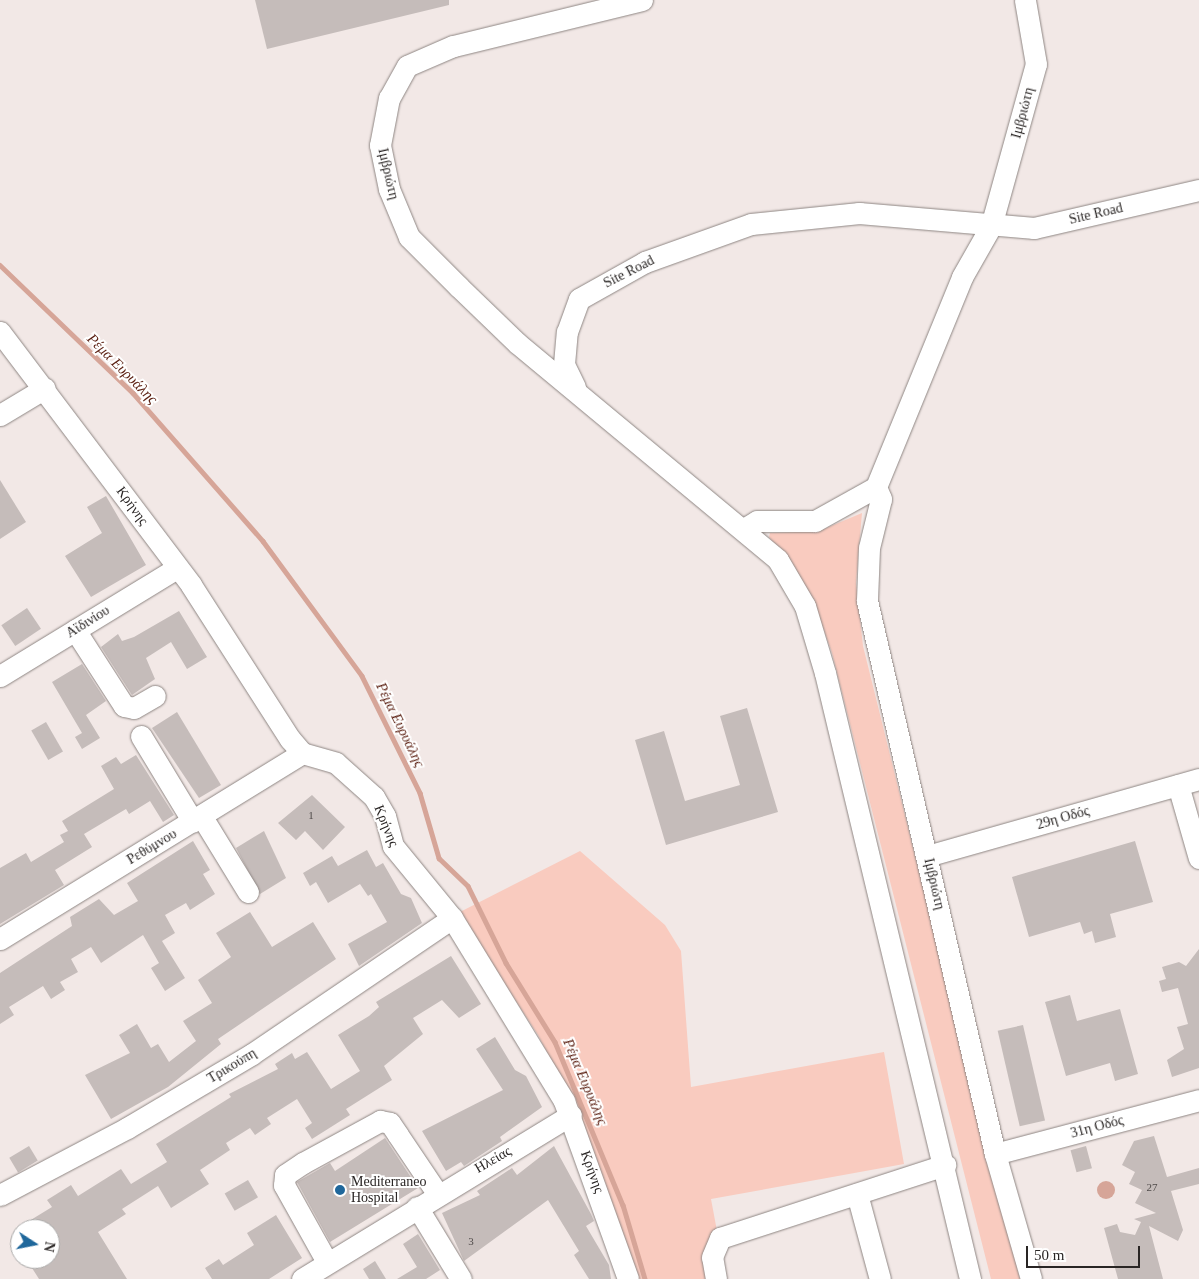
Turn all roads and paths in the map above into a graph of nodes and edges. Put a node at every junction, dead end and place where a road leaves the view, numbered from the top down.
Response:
1 (642, 0) edge
2 (1025, 0) edge
3 (1199, 190) edge
4 (991, 226) junction
5 (0, 332) edge
6 (45, 388) junction
7 (579, 394) junction
8 (0, 415) edge
9 (876, 487) junction
10 (744, 529) junction
11 (177, 568) junction
12 (75, 630) junction
13 (0, 676) edge
14 (155, 696) dead end
15 (141, 736) dead end
16 (302, 753) junction
17 (1199, 779) edge
18 (1178, 785) junction
19 (198, 819) junction
20 (927, 856) junction
21 (1199, 858) edge
22 (248, 892) dead end
23 (452, 918) junction
24 (0, 939) edge
25 (1199, 1100) edge
26 (571, 1115) junction
27 (995, 1154) junction
28 (945, 1165) junction
29 (437, 1193) junction
30 (857, 1194) junction
31 (0, 1195) edge
32 (417, 1207) junction
33 (328, 1262) junction
34 (302, 1279) edge
35 (461, 1279) edge
36 (628, 1279) edge
37 (716, 1279) edge
38 (880, 1279) edge
39 (970, 1279) edge
40 (1031, 1279) edge

1 - 7 street, Ιμβριώτη
2 - 4 street, Ιμβριώτη
3 - 4 street, Site Road
4 - 7 street, Site Road
4 - 9 street
5 - 6 street, Κρήνης
6 - 8 street
6 - 11 street, Κρήνης
7 - 10 street, Site Road
9 - 10 street
9 - 20 street, Ιμβριώτη
10 - 28 street
11 - 12 street, Αϊδινίου
11 - 16 street, Κρήνης
12 - 13 street, Αϊδινίου
12 - 14 street
15 - 19 street
16 - 19 street, Ρεθύμνου
16 - 23 street, Κρήνης
17 - 18 street, 29η Οδός
18 - 20 street, 29η Οδός
18 - 21 street
19 - 22 street
19 - 24 street, Ρεθύμνου
20 - 27 street, Ιμβριώτη
23 - 26 street, Κρήνης
23 - 31 street, Τρικούπη
25 - 27 street, 31η Οδός
26 - 29 street, Ηλείας
26 - 36 street, Κρήνης
27 - 40 street, Ιμβριώτη
28 - 30 street
28 - 39 street
29 - 32 street, Ηλείας
29 - 33 street
30 - 37 street
30 - 38 street
32 - 33 street, Ηλείας
32 - 35 street
33 - 34 street, Ηλείας

